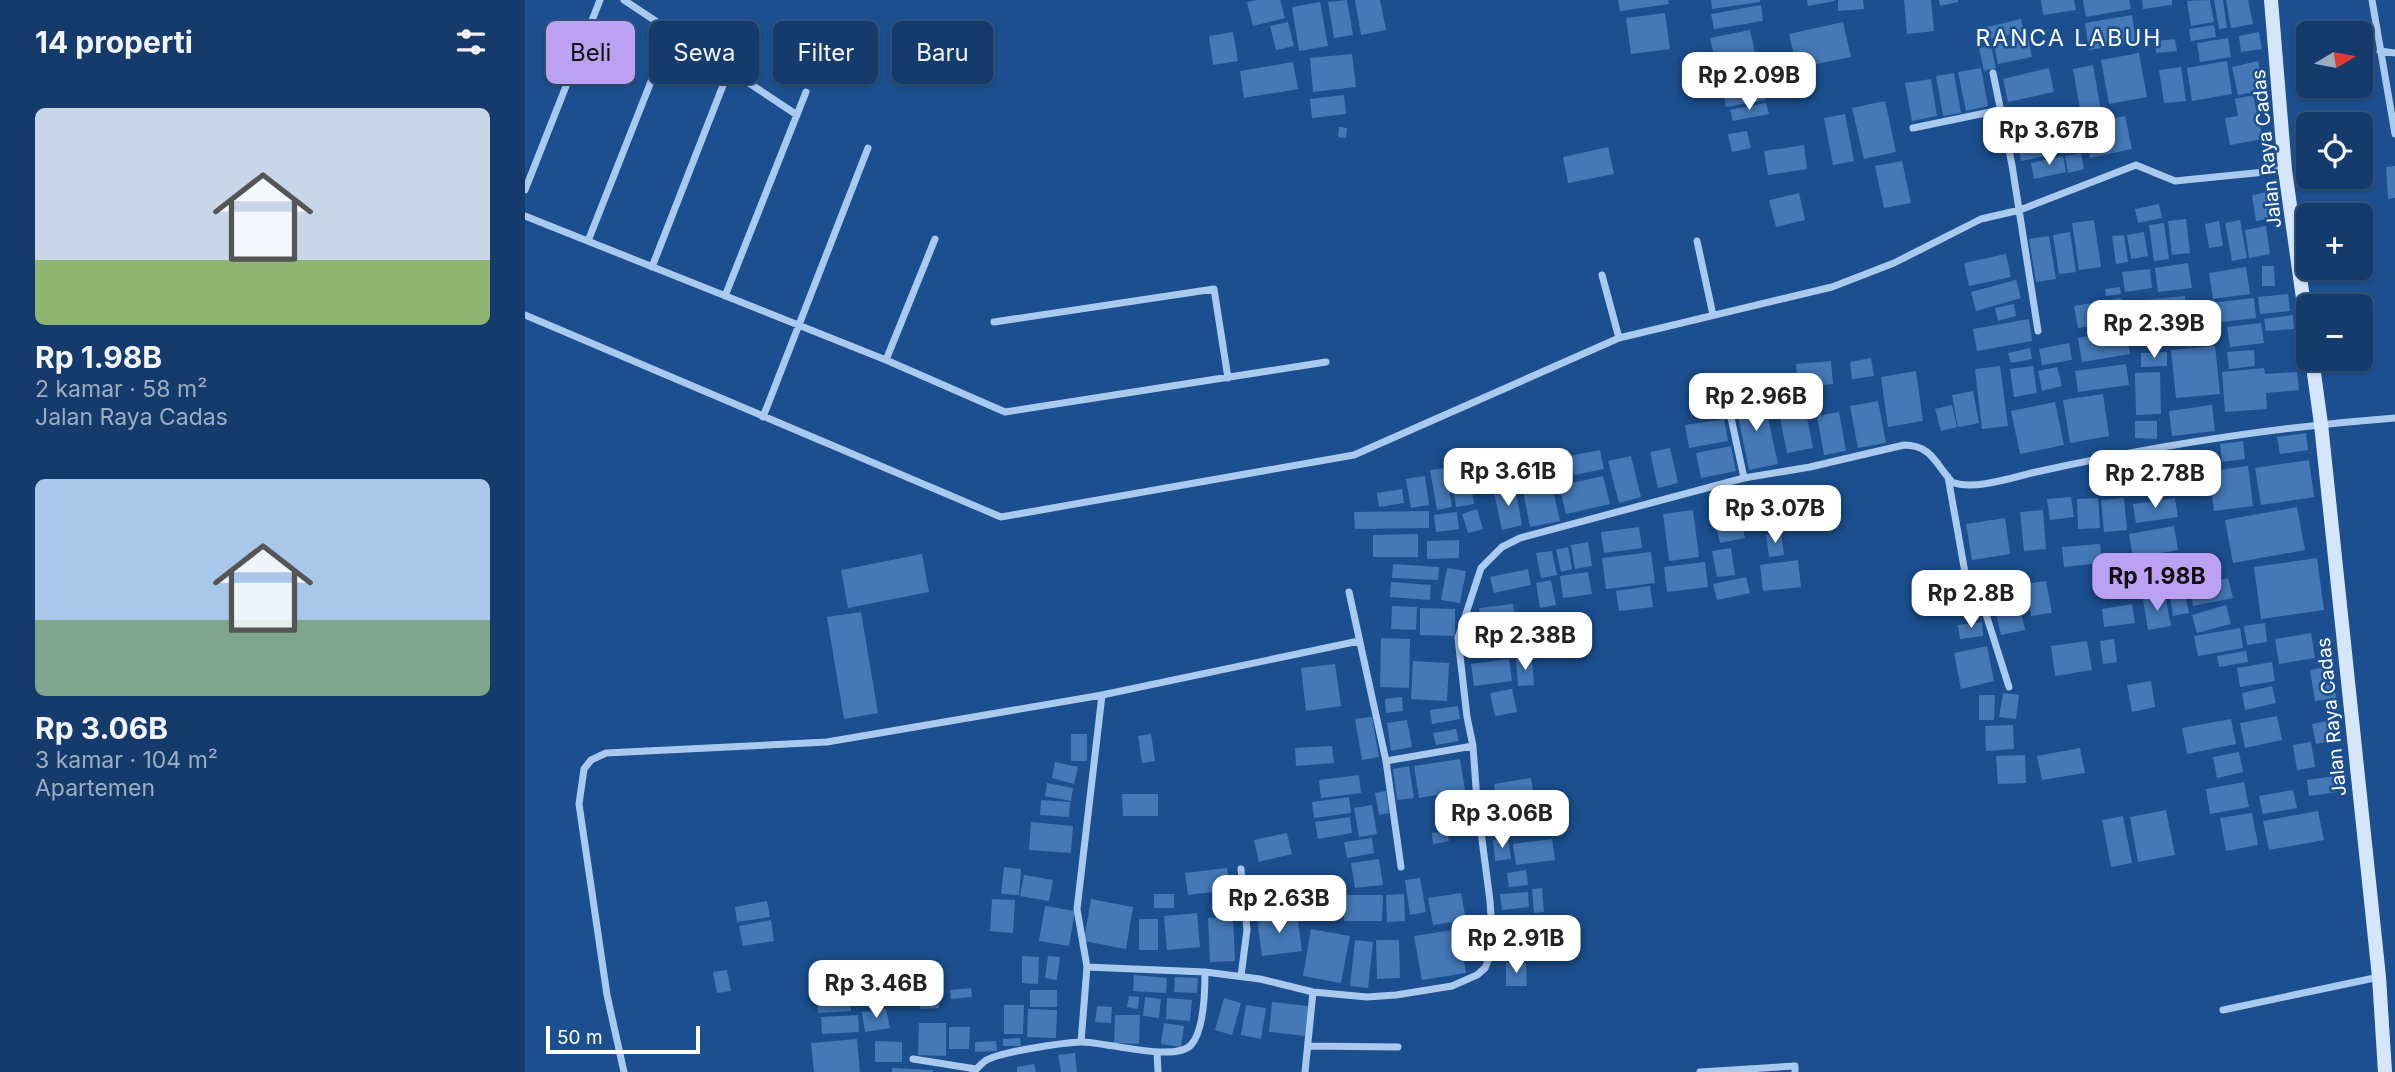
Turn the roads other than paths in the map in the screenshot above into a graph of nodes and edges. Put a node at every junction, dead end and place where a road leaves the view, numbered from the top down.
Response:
1 (600, 0) edge
2 (624, 0) edge
3 (2271, 0) edge
4 (2372, 0) edge
5 (656, 21) edge
6 (2380, 51) junction
7 (2395, 52) edge
8 (1993, 73) dead end
9 (650, 84) edge
10 (724, 84) edge
11 (750, 84) edge
12 (806, 92) dead end
13 (2000, 110) junction
14 (797, 115) junction
15 (1913, 128) dead end
16 (2395, 134) edge
17 (868, 148) dead end
18 (2285, 170) junction
19 (525, 190) edge
20 (2020, 210) junction
21 (525, 216) edge
22 (935, 239) dead end
23 (588, 241) junction
24 (1697, 241) dead end
25 (652, 267) junction
26 (1602, 275) dead end
27 (2302, 294) edge
28 (725, 296) junction
29 (525, 315) edge
30 (1713, 315) junction
31 (994, 322) dead end
32 (798, 325) junction
33 (2038, 331) dead end
34 (1619, 338) junction
35 (886, 360) junction
36 (1326, 362) dead end
37 (2314, 371) edge
38 (1228, 378) junction
39 (1730, 413) dead end
40 (763, 417) junction
41 (2395, 418) edge
42 (2321, 424) junction
43 (1947, 477) junction
44 (1744, 478) junction
45 (1349, 592) dead end
46 (1359, 641) junction
47 (2009, 687) dead end
48 (1102, 695) junction
49 (1473, 746) junction
50 (1386, 761) junction
51 (1401, 867) dead end
52 (1241, 869) dead end
53 (1087, 967) junction
54 (1205, 972) junction
55 (1241, 976) junction
56 (2379, 977) junction
57 (1313, 992) junction
58 (2223, 1010) dead end
59 (1081, 1042) junction
60 (1308, 1046) junction
61 (1398, 1046) dead end
62 (1157, 1052) junction
63 (913, 1059) dead end
64 (975, 1071) edge
65 (624, 1072) edge
66 (1159, 1072) edge
67 (1305, 1072) edge
68 (1700, 1072) edge
69 (1795, 1072) edge
70 (2385, 1072) edge

1 - 19 street
2 - 5 street
3 - 18 street, Jalan Raya Cadas
4 - 6 street
6 - 7 street
6 - 16 street
8 - 13 street
9 - 23 street
10 - 25 street
11 - 14 street
12 - 14 street
13 - 15 street
13 - 20 street
14 - 28 street
17 - 32 street
18 - 20 street
18 - 27 street, Jalan Raya Cadas
20 - 30 street
20 - 33 street
21 - 23 street
22 - 35 street
23 - 25 street
24 - 30 street
25 - 28 street
26 - 34 street
28 - 32 street
29 - 40 street
30 - 34 street
31 - 38 street
32 - 35 street
32 - 40 street
34 - 40 street
35 - 38 street
36 - 38 street
37 - 42 street, Jalan Raya Cadas
39 - 44 street
41 - 42 street
42 - 43 street
42 - 56 street, Jalan Raya Cadas
43 - 44 street
43 - 47 street
44 - 49 street
45 - 46 street
46 - 48 street
46 - 50 street
48 - 53 street
48 - 65 street
49 - 50 street
49 - 57 street
50 - 51 street
52 - 55 street
53 - 54 street
53 - 59 street
54 - 55 street
54 - 62 street
55 - 57 street
56 - 58 street
56 - 70 street, Jalan Raya Cadas
57 - 60 street
59 - 62 street
59 - 64 street
60 - 61 street
60 - 67 street
62 - 66 street
63 - 64 street
68 - 69 street

